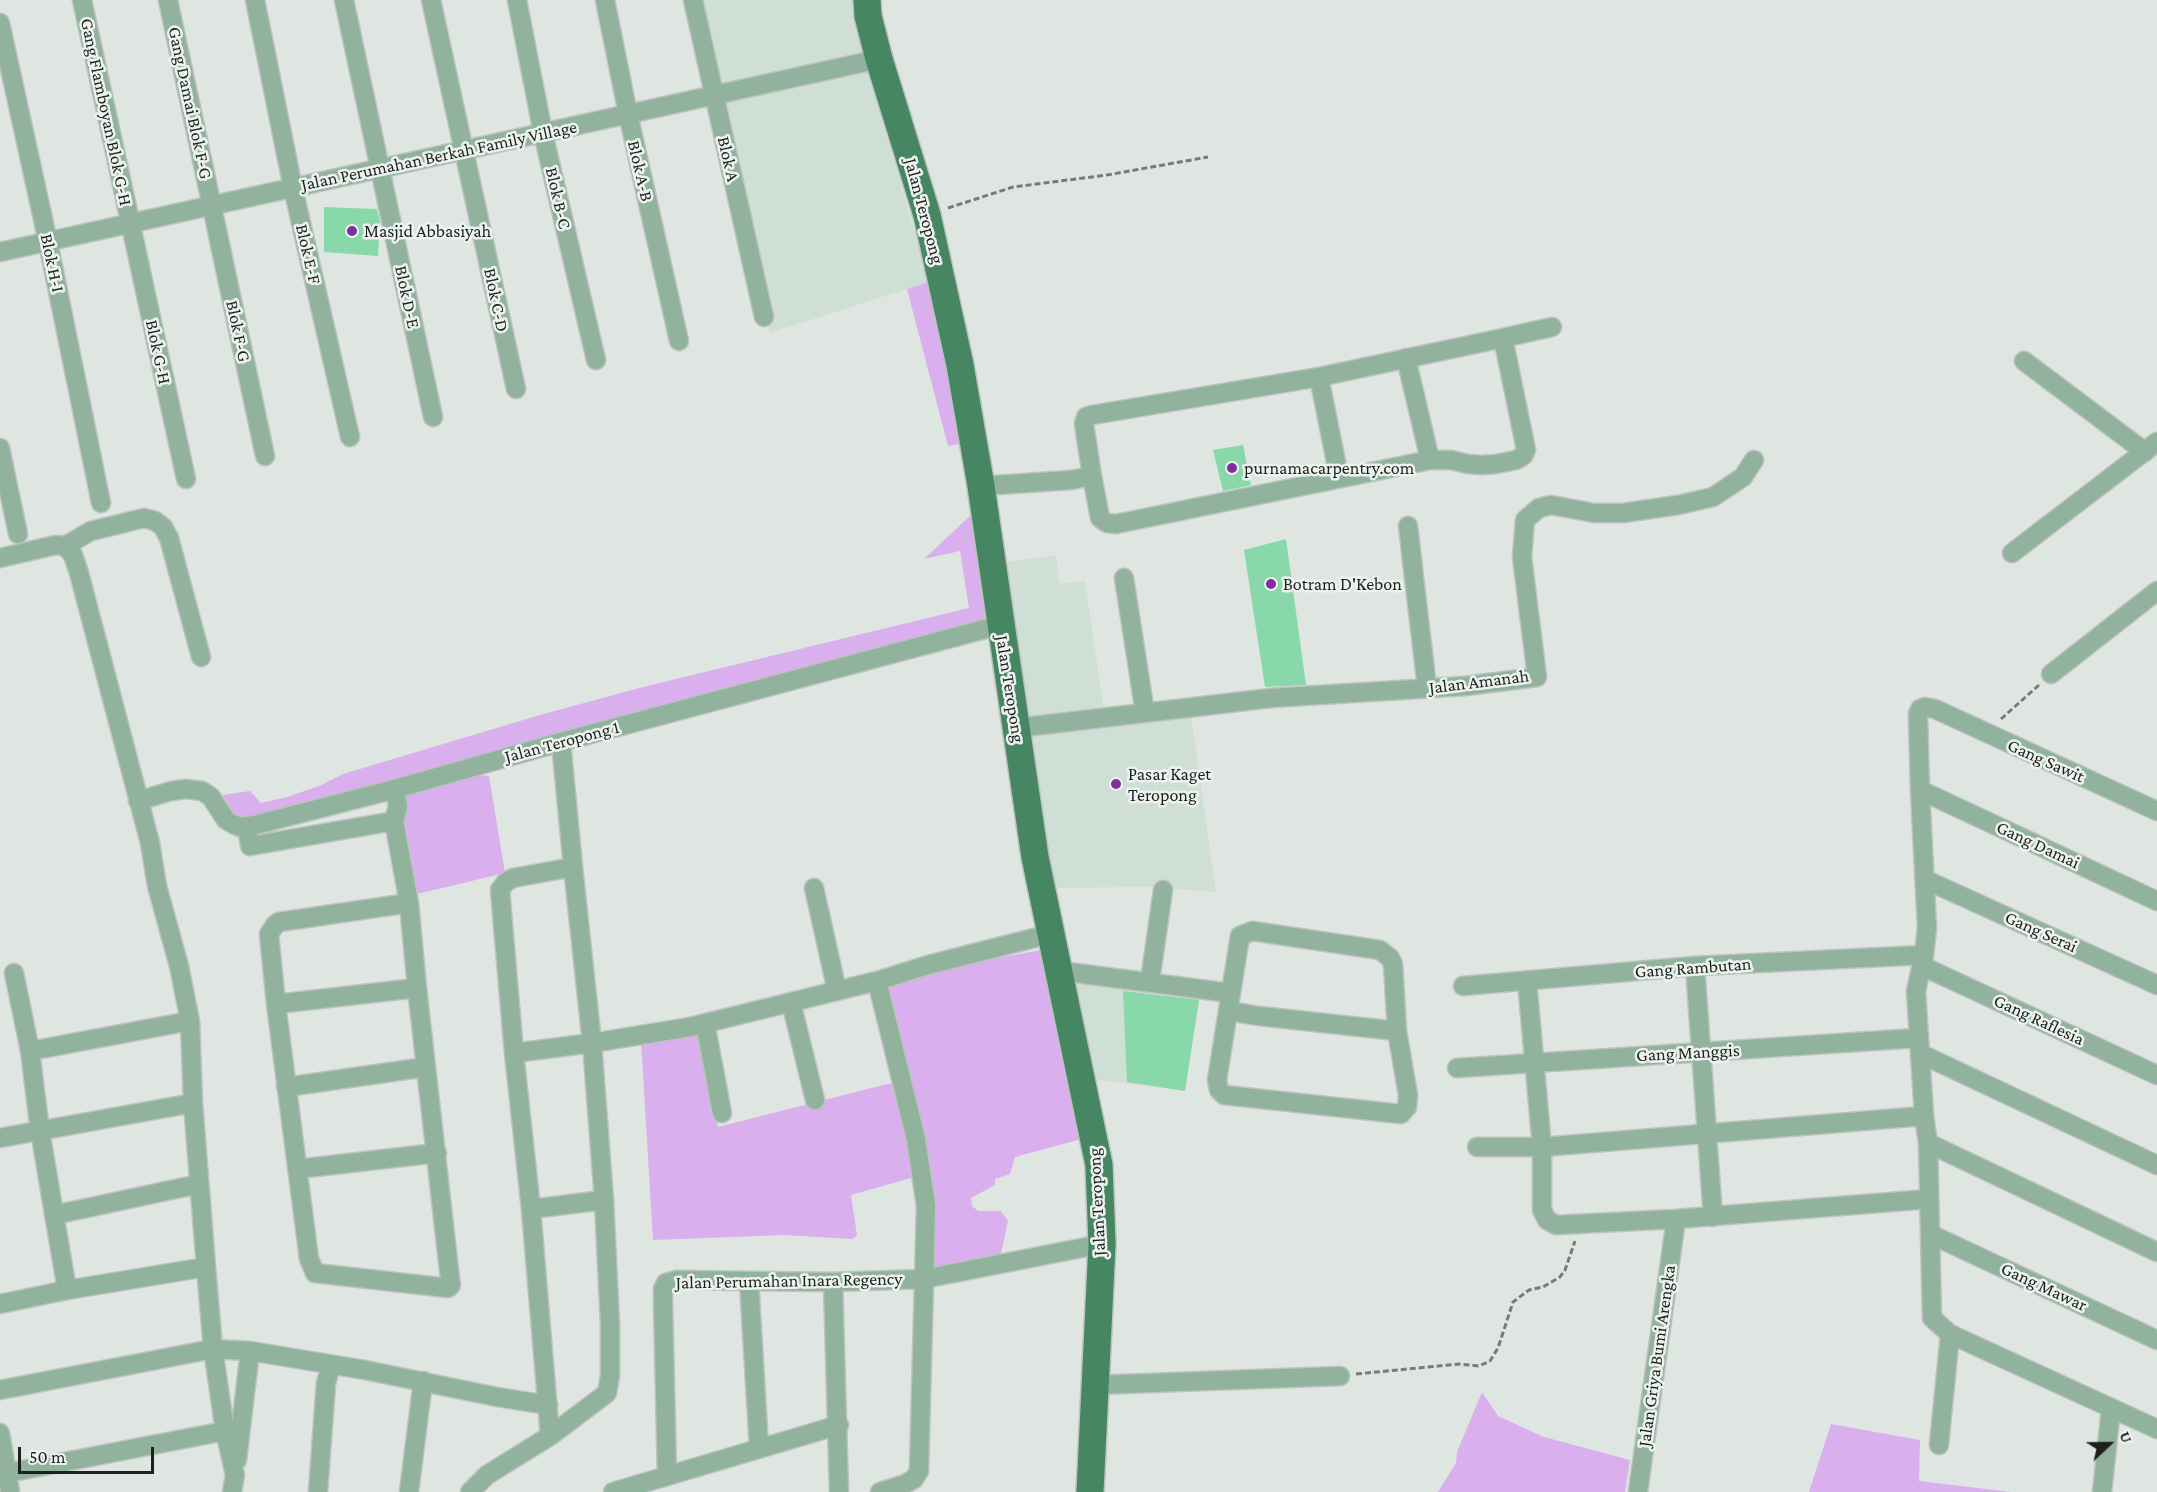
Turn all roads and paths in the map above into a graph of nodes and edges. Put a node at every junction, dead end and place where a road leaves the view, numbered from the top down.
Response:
1 (82, 0) edge
2 (168, 0) edge
3 (255, 0) edge
4 (344, 0) edge
5 (431, 0) edge
6 (517, 0) edge
7 (605, 0) edge
8 (693, 0) edge
9 (867, 0) edge
10 (0, 23) edge
11 (879, 59) junction
12 (713, 95) junction
13 (628, 114) junction
14 (543, 133) junction
15 (464, 150) junction
16 (1208, 157) dead end
17 (379, 169) junction
18 (293, 188) junction
19 (212, 206) junction
20 (927, 215) junction
21 (130, 224) junction
22 (48, 242) junction
23 (0, 252) edge
24 (764, 317) dead end
25 (1552, 327) dead end
26 (1503, 338) junction
27 (679, 341) dead end
28 (1406, 358) junction
29 (596, 360) dead end
30 (2024, 361) dead end
31 (1319, 377) junction
32 (516, 389) dead end
33 (433, 417) dead end
34 (350, 437) dead end
35 (2151, 447) edge
36 (0, 448) edge
37 (265, 456) dead end
38 (1430, 459) junction
39 (1754, 460) dead end
40 (1092, 476) junction
41 (1339, 477) junction
42 (186, 479) dead end
43 (981, 486) junction
44 (101, 503) dead end
45 (1408, 526) dead end
46 (18, 534) dead end
47 (64, 546) junction
48 (2012, 553) dead end
49 (0, 558) edge
50 (1124, 578) dead end
51 (2157, 591) edge
52 (1000, 625) junction
53 (201, 657) dead end
54 (2051, 674) joint
55 (1427, 688) junction
56 (1145, 712) junction
57 (1016, 728) junction
58 (1985, 733) junction
59 (561, 742) junction
60 (395, 789) junction
61 (1920, 790) junction
62 (138, 801) junction
63 (2157, 811) edge
64 (394, 820) junction
65 (247, 826) junction
66 (573, 867) junction
67 (1926, 880) junction
68 (814, 888) dead end
69 (1163, 890) dead end
70 (2157, 901) edge
71 (409, 903) junction
72 (1050, 934) junction
73 (1923, 960) junction
74 (1695, 966) junction
75 (1060, 972) junction
76 (14, 973) dead end
77 (877, 981) junction
78 (1150, 981) junction
79 (1527, 981) junction
80 (2157, 985) edge
81 (1463, 986) dead end
82 (417, 988) junction
83 (837, 991) junction
84 (791, 1002) junction
85 (1229, 1002) junction
86 (276, 1004) junction
87 (190, 1021) junction
88 (705, 1023) junction
89 (1396, 1031) junction
90 (592, 1043) junction
91 (1919, 1046) junction
92 (30, 1051) junction
93 (1701, 1052) junction
94 (514, 1053) junction
95 (1534, 1061) junction
96 (426, 1067) junction
97 (1457, 1068) dead end
98 (2157, 1075) edge
99 (286, 1087) junction
100 (815, 1100) dead end
101 (193, 1103) junction
102 (722, 1113) dead end
103 (1924, 1116) junction
104 (40, 1131) junction
105 (1707, 1133) junction
106 (0, 1138) edge
107 (1928, 1143) junction
108 (1478, 1147) dead end
109 (1542, 1147) junction
110 (437, 1153) junction
111 (2157, 1165) edge
112 (297, 1169) junction
113 (199, 1184) junction
114 (1929, 1199) junction
115 (604, 1200) junction
116 (531, 1209) junction
117 (54, 1215) junction
118 (1713, 1216) junction
119 (1676, 1219) junction
120 (1577, 1224) junction
121 (1930, 1234) junction
122 (1102, 1244) junction
123 (2157, 1252) edge
124 (206, 1267) junction
125 (923, 1279) junction
126 (749, 1281) junction
127 (833, 1282) junction
128 (67, 1290) junction
129 (0, 1304) edge
130 (1950, 1334) junction
131 (2157, 1340) edge
132 (213, 1348) junction
133 (250, 1351) junction
134 (331, 1365) junction
135 (1340, 1376) joint
136 (423, 1381) junction
137 (1095, 1385) junction
138 (0, 1390) edge
139 (548, 1405) junction
140 (2112, 1409) junction
141 (838, 1425) junction
142 (2157, 1429) edge
143 (225, 1431) junction
144 (0, 1433) edge
145 (550, 1436) junction
146 (1939, 1445) dead end
147 (759, 1448) junction
148 (7, 1473) junction
149 (667, 1476) junction
150 (233, 1484) edge
151 (10, 1492) edge
152 (318, 1492) edge
153 (409, 1492) edge
154 (470, 1492) edge
155 (613, 1492) edge
156 (839, 1492) edge
157 (880, 1492) edge
158 (1090, 1492) edge
159 (1638, 1492) edge
160 (2102, 1492) edge

1 - 21 street, Gang Flamboyan Blok G-H
2 - 19 street, Gang Damai Blok F-G
3 - 18 street, Blok E-F
4 - 17 street, Blok D-E
5 - 15 street, Blok C-D
6 - 14 street, Blok B-C
7 - 13 street, Blok A-B
8 - 12 street, Blok A
9 - 11 main road, Jalan Teropong
10 - 22 street, Blok H-I
11 - 12 street, Jalan Perumahan Berkah Family Village
11 - 20 main road, Jalan Teropong
12 - 13 street, Jalan Perumahan Berkah Family Village
12 - 24 street, Blok A
13 - 14 street, Jalan Perumahan Berkah Family Village
13 - 27 street, Blok A-B
14 - 15 street, Jalan Perumahan Berkah Family Village
14 - 29 street, Blok B-C
15 - 17 street, Jalan Perumahan Berkah Family Village
15 - 32 street, Blok C-D
16 - 20 path
17 - 18 street, Jalan Perumahan Berkah Family Village
17 - 33 street, Blok D-E
18 - 19 street, Jalan Perumahan Berkah Family Village
18 - 34 street, Blok E-F
19 - 21 street, Jalan Perumahan Berkah Family Village
19 - 37 street, Blok F-G
20 - 43 main road, Jalan Teropong
21 - 22 street, Jalan Perumahan Berkah Family Village
21 - 42 street, Blok G-H
22 - 23 street, Jalan Perumahan Berkah Family Village
22 - 44 street, Blok H-I
25 - 26 street
26 - 28 street
26 - 38 street
28 - 31 street
28 - 38 street
30 - 35 street
31 - 40 street
31 - 41 street
35 - 48 street
36 - 46 street
38 - 41 street
39 - 55 street, Jalan Amanah
40 - 41 street
40 - 43 street
43 - 52 main road, Jalan Teropong
45 - 55 street
47 - 49 street
47 - 53 street
47 - 62 street
50 - 56 street
51 - 54 street
52 - 57 main road, Jalan Teropong
52 - 59 street, Jalan Teropong 1
54 - 58 path
55 - 56 street, Jalan Amanah
56 - 57 street, Jalan Amanah
57 - 72 main road, Jalan Teropong
58 - 61 street, Gang Sawit
58 - 63 street, Gang Sawit
59 - 60 street, Jalan Teropong 1
59 - 66 street
60 - 64 street
60 - 65 street, Jalan Teropong 1
61 - 67 street
61 - 70 street, Gang Damai
62 - 65 street
62 - 87 street
64 - 65 street
64 - 71 street
66 - 90 street
66 - 94 street
67 - 73 street
67 - 80 street, Gang Serai
68 - 83 street
69 - 78 street
71 - 82 street
71 - 86 street
72 - 75 main road, Jalan Teropong
72 - 77 street
73 - 74 street, Gang Rambutan
73 - 91 street
73 - 98 street, Gang Raflesia
74 - 79 street, Gang Rambutan
74 - 93 street
75 - 78 street
75 - 122 main road, Jalan Teropong
76 - 92 street
77 - 83 street
77 - 125 street
78 - 85 street
79 - 81 street, Gang Rambutan
79 - 95 street
82 - 86 street
82 - 96 street
83 - 84 street
84 - 88 street
84 - 100 street
85 - 89 street
85 - 89 street
85 - 89 street
86 - 99 street
87 - 92 street
87 - 101 street
88 - 90 street
88 - 102 street
90 - 94 street
90 - 115 street
91 - 93 street, Gang Manggis
91 - 103 street
91 - 111 street
92 - 104 street
93 - 95 street, Gang Manggis
93 - 105 street
94 - 116 street
95 - 97 street, Gang Manggis
95 - 109 street
96 - 99 street
96 - 110 street
99 - 112 street
101 - 104 street
101 - 113 street
103 - 105 street
103 - 107 street
104 - 106 street
104 - 117 street
105 - 109 street
105 - 118 street
107 - 114 street
107 - 123 street
108 - 109 street
109 - 120 street
110 - 112 street
110 - 112 street
113 - 117 street
113 - 124 street
114 - 118 street
114 - 121 street
115 - 116 street
115 - 145 street
116 - 139 street
117 - 128 street
118 - 119 street
119 - 120 street
119 - 159 street, Jalan Griya Bumi Arengka
120 - 135 path
121 - 130 street
121 - 131 street, Gang Mawar
122 - 125 street, Jalan Perumahan Inara Regency
122 - 137 main road, Jalan Teropong
124 - 128 street
124 - 132 street
125 - 127 street, Jalan Perumahan Inara Regency
125 - 157 street
126 - 127 street, Jalan Perumahan Inara Regency
126 - 147 street
126 - 149 street, Jalan Perumahan Inara Regency
127 - 141 street
128 - 129 street
130 - 140 street
130 - 146 street
132 - 133 street
132 - 138 street
132 - 143 street
133 - 134 street
133 - 150 street
134 - 136 street
134 - 152 street
135 - 137 street
136 - 139 street
136 - 153 street
137 - 158 main road, Jalan Teropong
139 - 145 street
140 - 142 street
140 - 160 street
141 - 147 street
141 - 156 street
143 - 148 street
143 - 150 street
144 - 148 street
145 - 154 street
147 - 149 street
148 - 151 street
149 - 155 street

